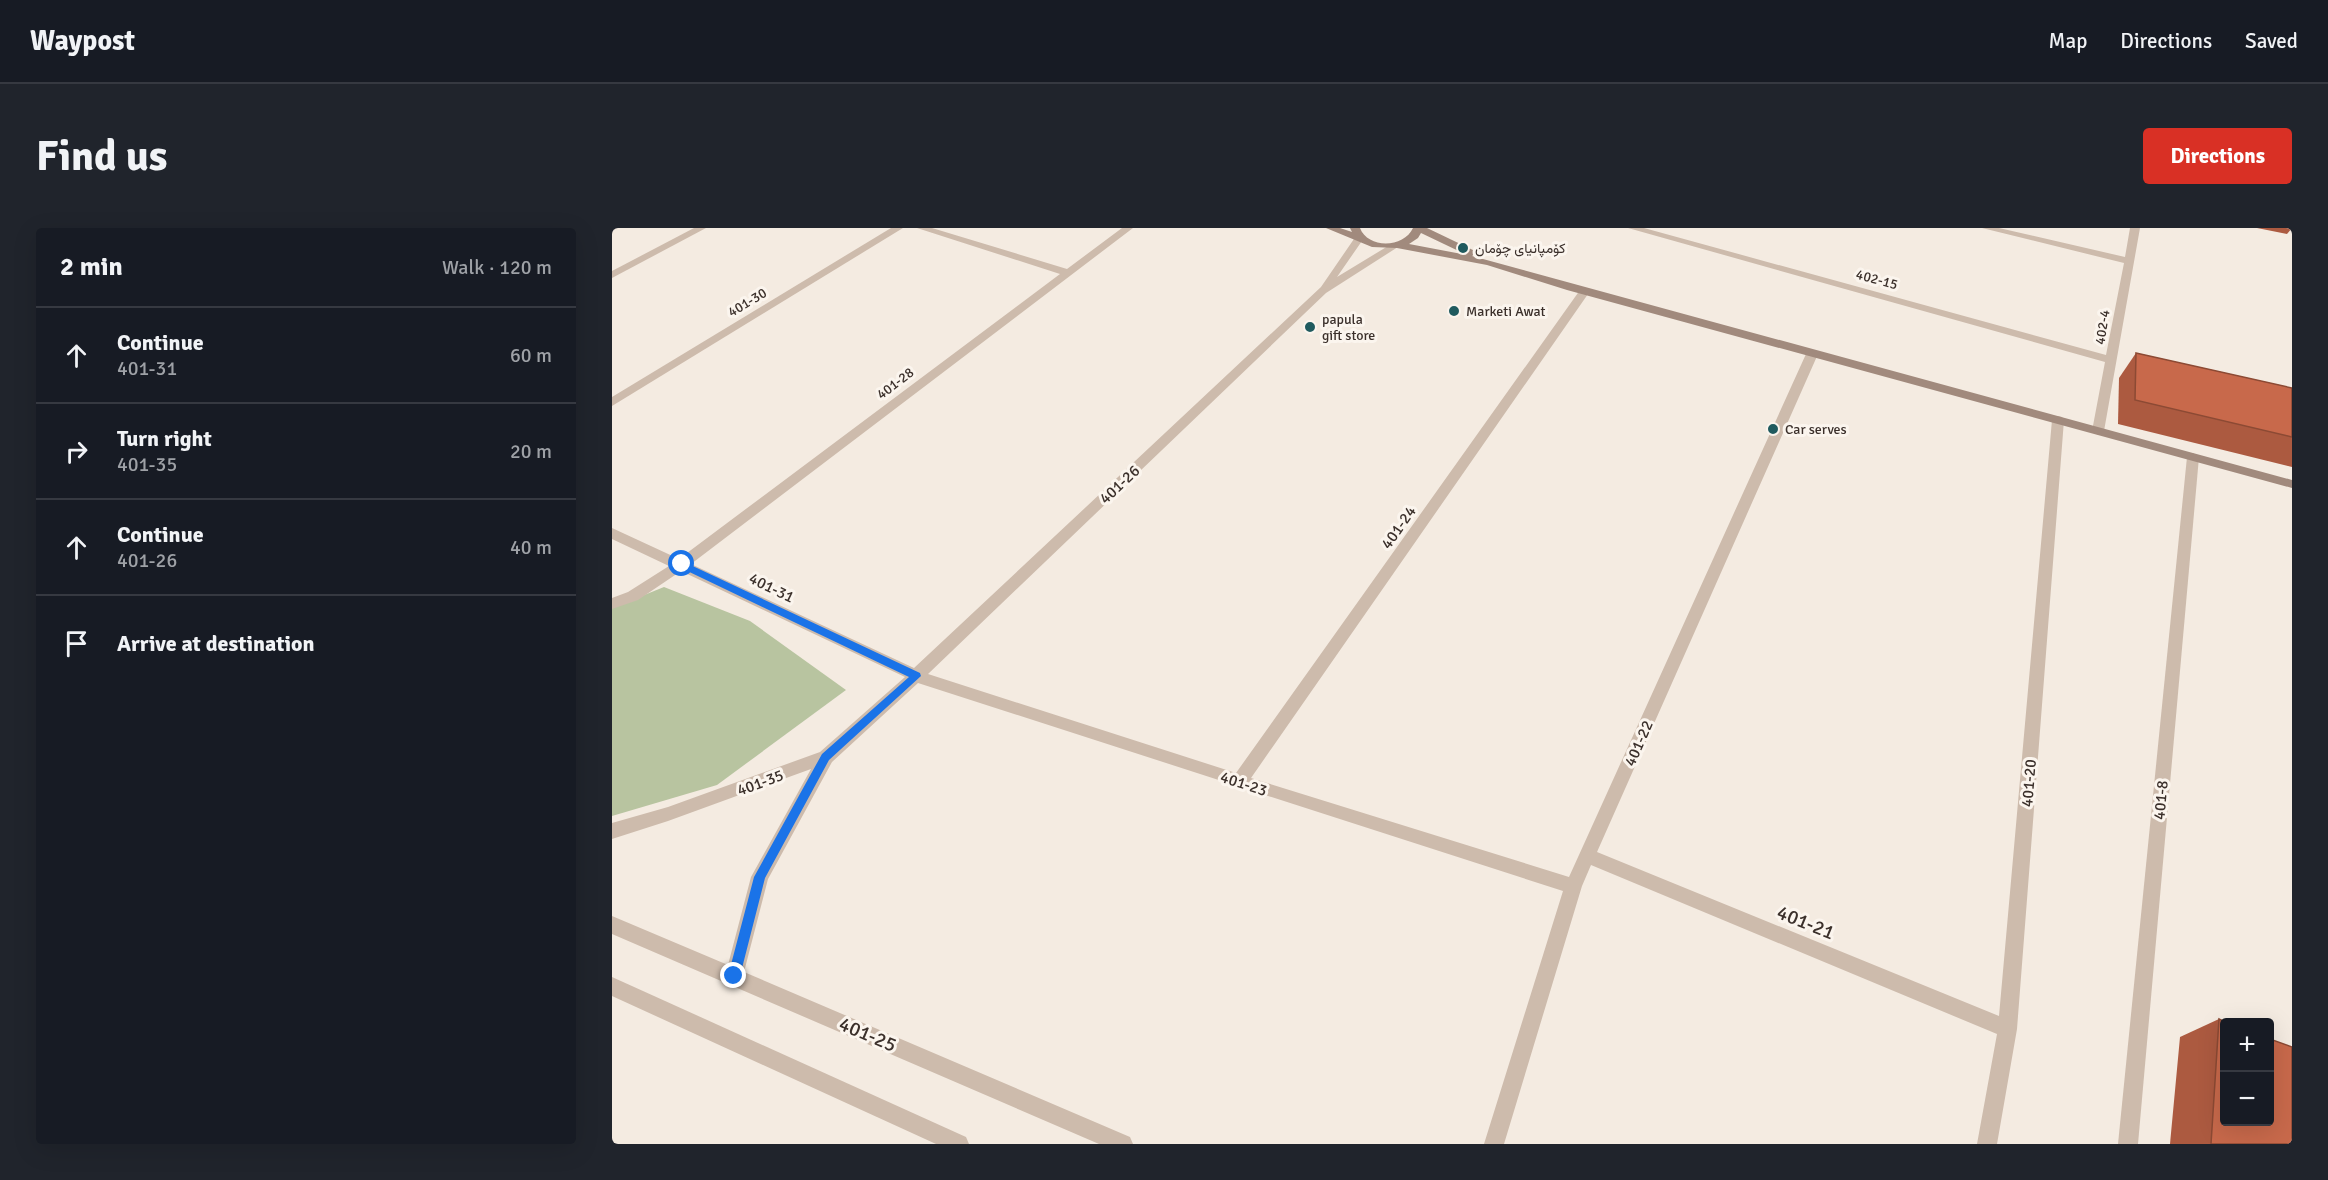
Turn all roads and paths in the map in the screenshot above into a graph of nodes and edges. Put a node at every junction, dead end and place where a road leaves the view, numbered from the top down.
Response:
1 (702, 228) edge
2 (898, 228) edge
3 (922, 228) edge
4 (1128, 228) edge
5 (1331, 228) edge
6 (1419, 228) edge
7 (1633, 228) edge
8 (1987, 228) edge
9 (2135, 228) edge
10 (1357, 233) edge
11 (1396, 245) junction
12 (2128, 261) junction
13 (1489, 262) junction
14 (1068, 273) junction
15 (612, 275) edge
16 (1322, 291) junction
17 (1584, 292) junction
18 (1812, 354) junction
19 (2112, 360) junction
20 (612, 402) edge
21 (2058, 420) junction
22 (2098, 431) junction
23 (2193, 457) junction
24 (2292, 484) edge
25 (612, 533) edge
26 (682, 564) junction
27 (612, 604) edge
28 (916, 676) junction
29 (826, 757) junction
30 (1239, 781) junction
31 (612, 831) edge
32 (1588, 856) junction
33 (1573, 886) junction
34 (612, 925) edge
35 (734, 976) junction
36 (612, 986) edge
37 (2007, 1029) junction
38 (959, 1144) edge
39 (1123, 1144) edge
40 (1494, 1144) edge
41 (1987, 1144) edge
42 (2128, 1144) edge

1 - 15 street
2 - 20 street, 401-30
3 - 14 street
4 - 14 street, 401-28
5 - 10 street
6 - 11 street
6 - 13 street
7 - 19 street, 402-15
8 - 12 street
9 - 12 street, 402-4
10 - 11 street
10 - 16 street
11 - 13 street
11 - 16 street
12 - 19 street, 402-4
13 - 17 street
14 - 26 street, 401-28
16 - 28 street, 401-26
17 - 18 street
17 - 30 street, 401-24
18 - 21 street
18 - 32 street, 401-22
19 - 22 street, 402-4
21 - 22 street
21 - 37 street, 401-20
22 - 23 street
23 - 24 street
23 - 42 street, 401-8
25 - 26 street, 401-31
26 - 27 street, 401-28
26 - 28 street, 401-31
28 - 29 street, 401-35
28 - 30 street, 401-23
29 - 31 street, 401-35
29 - 35 street
30 - 33 street, 401-23
32 - 33 street, 401-22
32 - 37 street, 401-21
33 - 40 street, 401-22
34 - 35 street, 401-25
35 - 39 street, 401-25
36 - 38 street
37 - 41 street, 401-20

